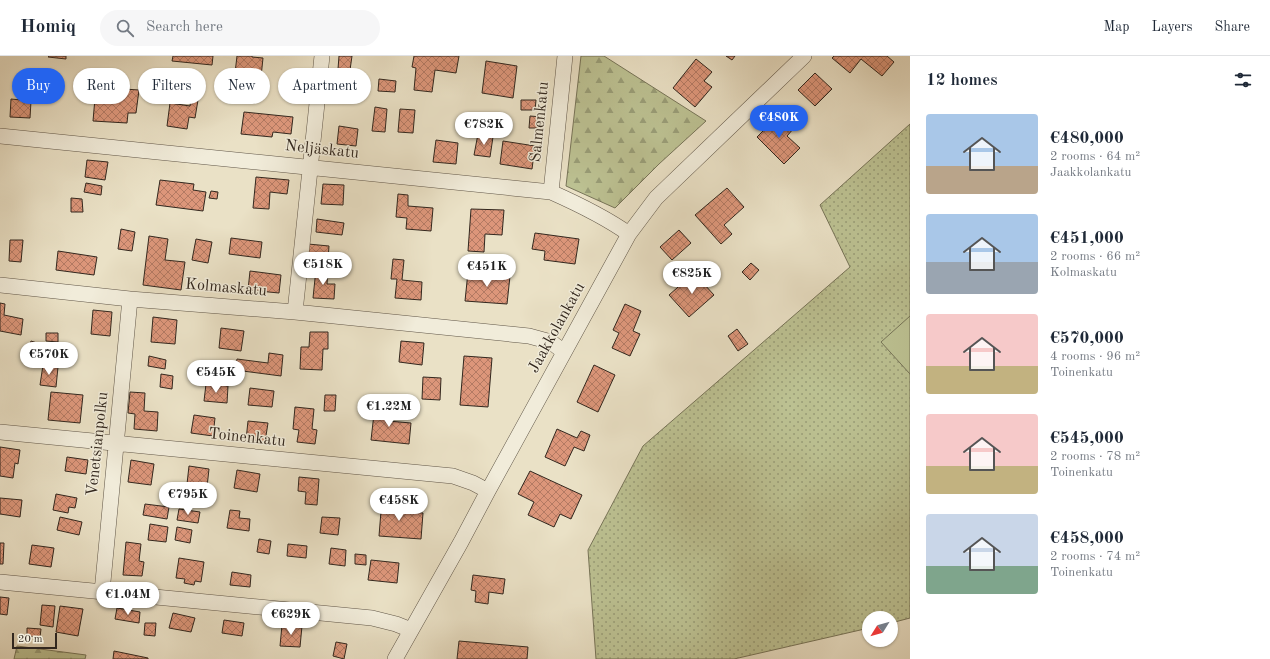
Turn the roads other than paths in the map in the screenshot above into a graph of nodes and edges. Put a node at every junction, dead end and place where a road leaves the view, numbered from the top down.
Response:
1 (322, 56) edge
2 (565, 56) edge
3 (804, 56) edge
4 (0, 136) edge
5 (311, 167) junction
6 (551, 192) junction
7 (629, 234) junction
8 (0, 285) edge
9 (130, 299) junction
10 (295, 312) junction
11 (564, 352) junction
12 (0, 432) edge
13 (116, 443) junction
14 (488, 491) junction
15 (0, 582) edge
16 (102, 592) junction
17 (411, 630) junction
18 (396, 659) edge

1 - 5 street
2 - 6 street, Salmenkatu
3 - 7 street, Jaakkolankatu
4 - 5 street, Neljäskatu
5 - 6 street, Neljäskatu
5 - 10 street
6 - 7 street, Neljäskatu
7 - 11 street, Jaakkolankatu
8 - 9 street, Kolmaskatu
9 - 10 street, Kolmaskatu
9 - 13 street, Venetsianpolku
10 - 11 street, Kolmaskatu
11 - 14 street, Jaakkolankatu
12 - 13 street, Toinenkatu
13 - 14 street, Toinenkatu
13 - 16 street, Venetsianpolku
14 - 17 street, Jaakkolankatu
15 - 16 street
16 - 17 street
17 - 18 street, Jaakkolankatu

